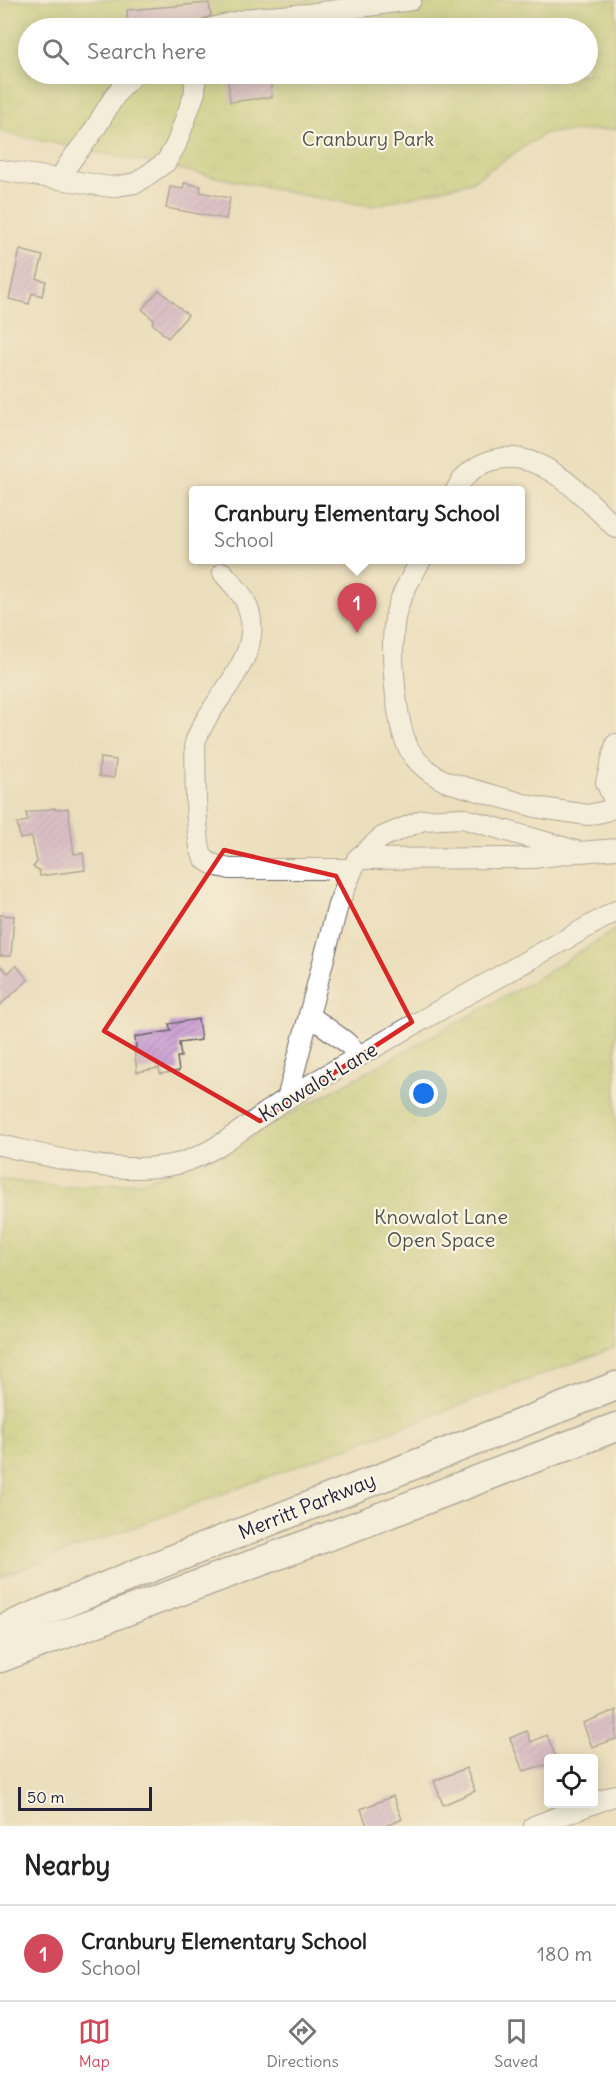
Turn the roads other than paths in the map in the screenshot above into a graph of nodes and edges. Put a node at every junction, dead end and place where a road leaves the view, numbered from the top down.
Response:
1 (411, 0) edge
2 (253, 18) edge
3 (122, 84) edge
4 (195, 84) edge
5 (0, 170) edge
6 (60, 179) junction
7 (459, 486) edge
8 (616, 528) edge
9 (419, 564) edge
10 (223, 573) dead end
11 (616, 744) edge
12 (616, 806) edge
13 (616, 849) edge
14 (580, 852) junction
15 (355, 864) junction
16 (616, 911) edge
17 (309, 1015) junction
18 (360, 1056) junction
19 (287, 1099) junction
20 (0, 1145) edge
21 (616, 1386) edge
22 (616, 1426) edge
23 (0, 1630) edge
24 (0, 1658) edge
25 (616, 1795) edge
26 (534, 1826) edge

1 - 2 street
3 - 6 street
4 - 6 street
5 - 6 street
7 - 8 street
9 - 12 street
10 - 15 street
11 - 12 street
13 - 14 street
14 - 15 street
14 - 15 street
15 - 17 street
16 - 18 street, Knowalot Lane
17 - 18 street
17 - 19 street
18 - 19 street, Knowalot Lane
19 - 20 street, Knowalot Lane
21 - 23 highway, Merritt Parkway
22 - 24 highway, Merritt Parkway
25 - 26 street

